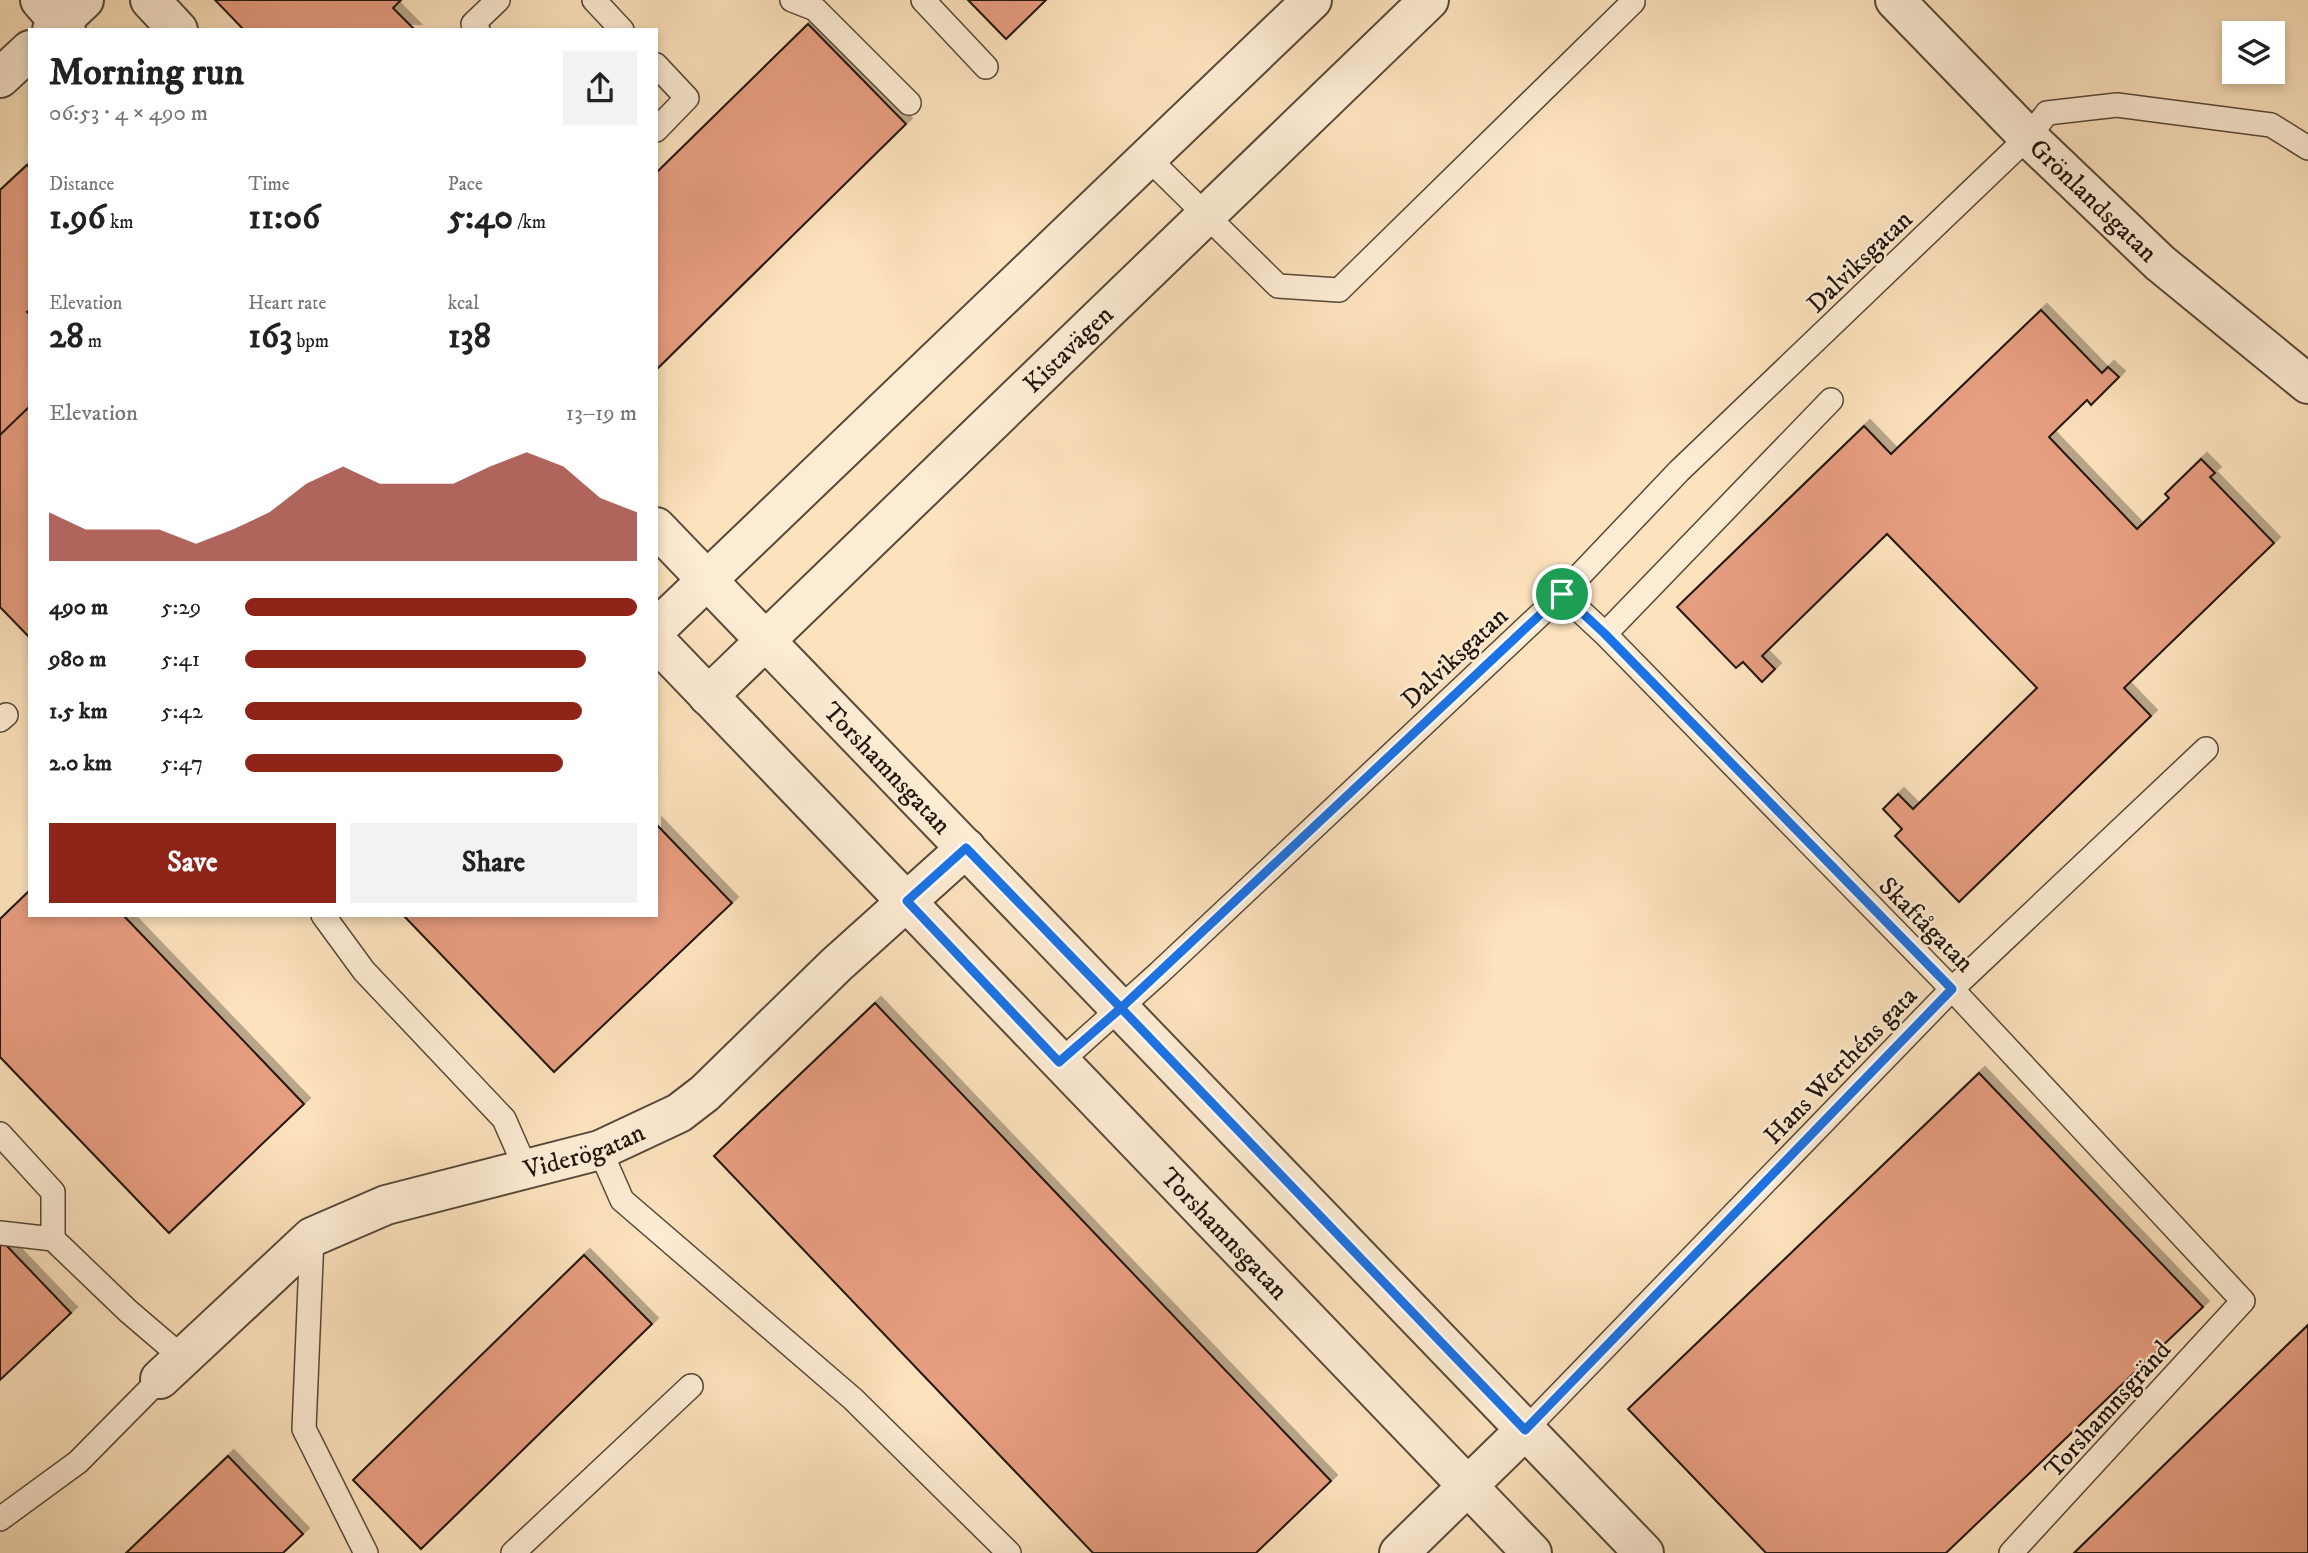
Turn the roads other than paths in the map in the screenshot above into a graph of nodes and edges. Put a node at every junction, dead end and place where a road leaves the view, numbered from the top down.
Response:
1 (150, 0) edge
2 (498, 0) edge
3 (594, 0) edge
4 (792, 0) edge
5 (923, 0) edge
6 (1312, 0) edge
7 (1429, 0) edge
8 (1895, 0) edge
9 (1633, 2) dead end
10 (176, 28) edge
11 (476, 28) edge
12 (620, 28) edge
13 (28, 52) edge
14 (658, 67) edge
15 (986, 67) dead end
16 (0, 78) edge
17 (909, 103) dead end
18 (658, 128) edge
19 (2028, 137) junction
20 (2308, 148) edge
21 (1148, 158) junction
22 (1205, 214) junction
23 (2308, 384) edge
24 (1831, 400) dead end
25 (658, 529) edge
26 (708, 580) junction
27 (1562, 594) junction
28 (658, 627) edge
29 (1605, 634) junction
30 (765, 640) junction
31 (658, 643) edge
32 (708, 696) junction
33 (2206, 749) dead end
34 (966, 848) junction
35 (907, 901) junction
36 (324, 917) edge
37 (1952, 989) junction
38 (1121, 1008) junction
39 (1059, 1062) junction
40 (0, 1134) edge
41 (600, 1150) junction
42 (526, 1169) junction
43 (0, 1233) edge
44 (312, 1237) junction
45 (53, 1239) junction
46 (2243, 1301) joint
47 (171, 1369) junction
48 (691, 1386) dead end
49 (1525, 1430) junction
50 (1468, 1487) junction
51 (0, 1519) edge
52 (350, 1521) junction
53 (366, 1553) edge
54 (384, 1553) edge
55 (513, 1553) edge
56 (1009, 1553) edge
57 (1399, 1553) edge
58 (1532, 1553) edge
59 (1644, 1553) edge
60 (2011, 1553) edge

1 - 10 street
2 - 11 lane
3 - 12 lane
4 - 17 lane
5 - 15 lane
6 - 21 street
7 - 22 street, Kistavägen
8 - 19 street, Grönlandsgatan
9 - 22 lane
13 - 16 street
14 - 18 lane
19 - 20 lane, Dalviksgatan
19 - 23 street, Grönlandsgatan
19 - 27 lane, Dalviksgatan
21 - 22 lane
21 - 26 street
22 - 30 street, Kistavägen
24 - 29 lane
25 - 26 street, Torshamnsgatan
26 - 28 street
26 - 30 street, Torshamnsgatan
27 - 29 lane, Skaftågatan
27 - 38 lane, Dalviksgatan
29 - 37 lane, Skaftågatan
30 - 32 street, Kistavägen
30 - 34 street, Torshamnsgatan
31 - 32 street, Torshamnsgatan
32 - 35 street, Torshamnsgatan
33 - 37 lane, Hans Werthéns gata
34 - 35 street, Viderögatan
34 - 38 street, Torshamnsgatan
35 - 39 street, Torshamnsgatan
35 - 41 street, Viderögatan
36 - 42 lane
37 - 46 lane, Skaftågatan
37 - 49 lane, Hans Werthéns gata
38 - 39 lane, Dalviksgatan
38 - 49 street, Torshamnsgatan
39 - 50 street, Torshamnsgatan
40 - 45 lane
41 - 42 street, Viderögatan
41 - 56 lane
42 - 44 street, Viderögatan
43 - 45 lane
44 - 47 street, Viderögatan
44 - 52 lane
45 - 47 lane
46 - 60 lane, Torshamnsgränd
47 - 51 lane
48 - 55 lane
49 - 50 street
49 - 59 street, Torshamnsgatan
50 - 57 street
50 - 58 street, Torshamnsgatan
52 - 53 lane
52 - 54 lane

